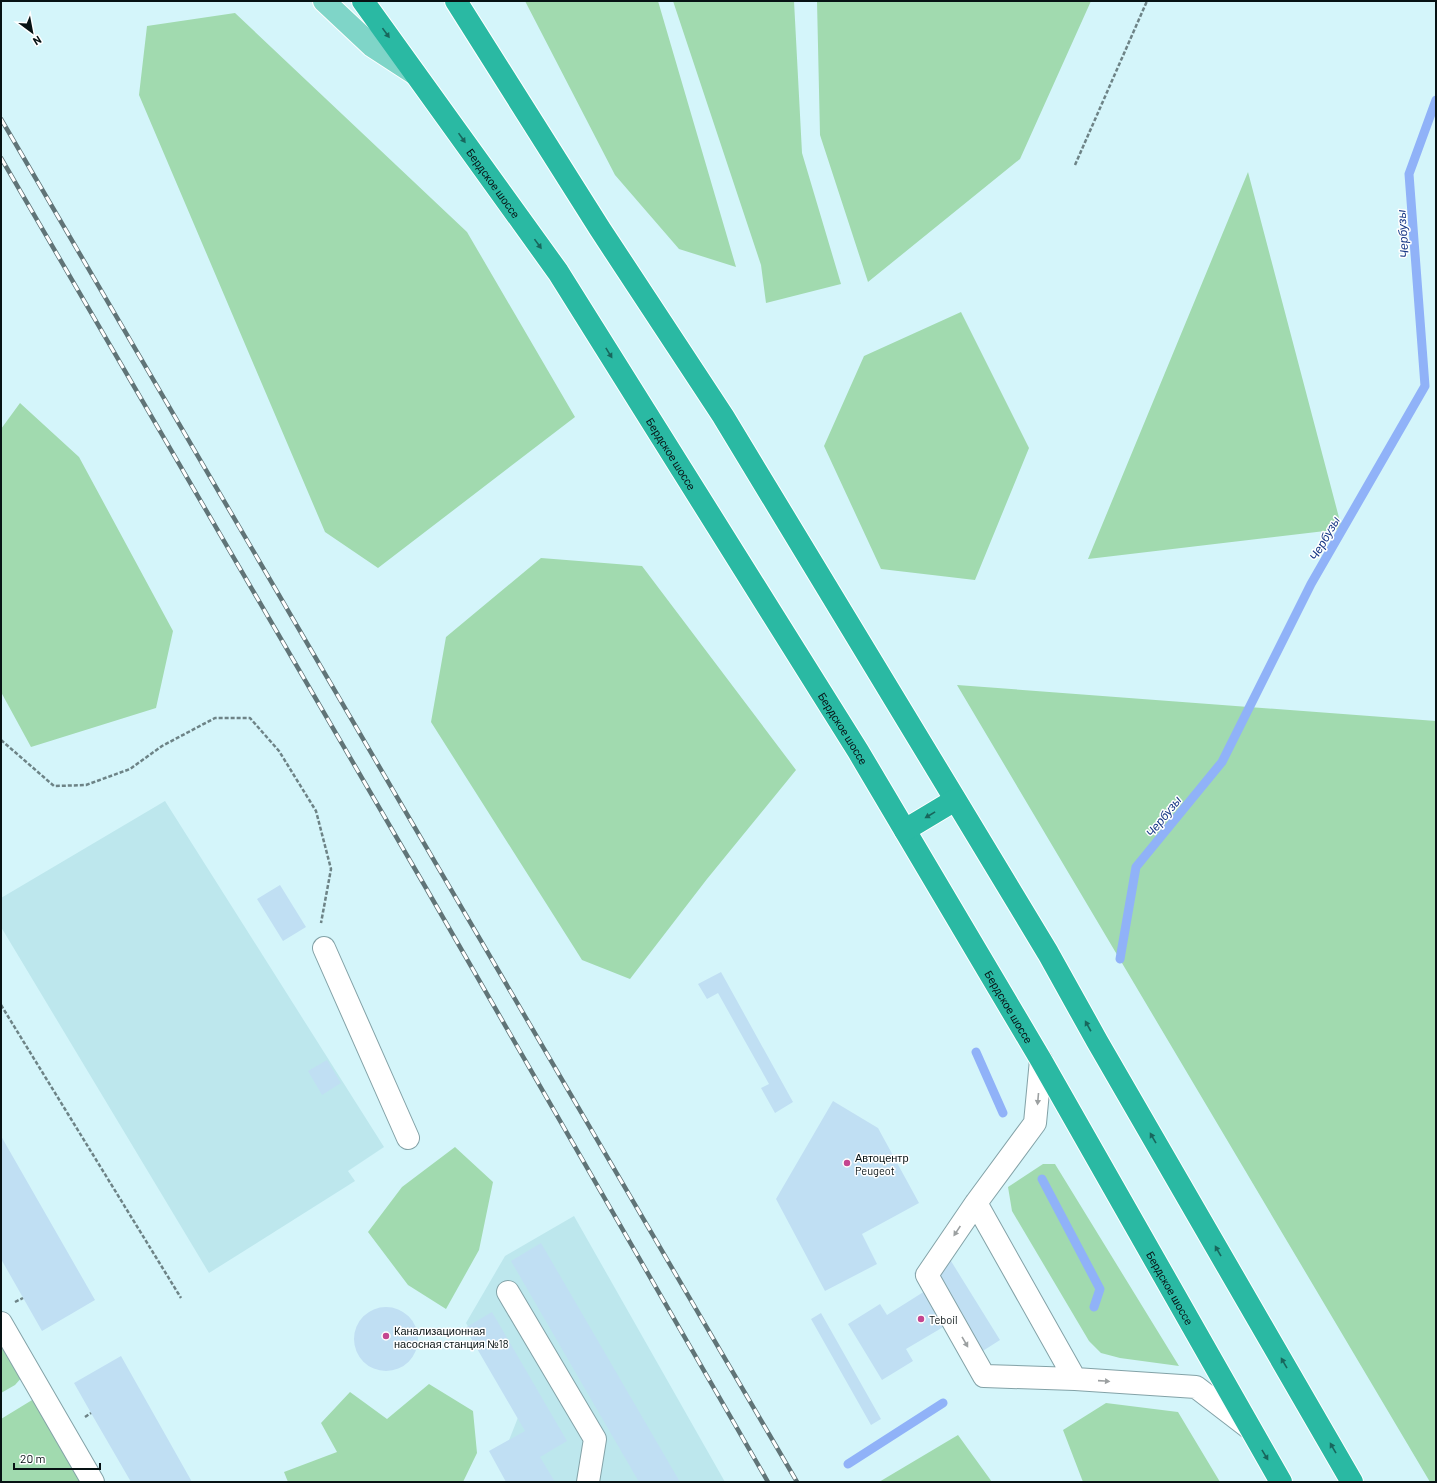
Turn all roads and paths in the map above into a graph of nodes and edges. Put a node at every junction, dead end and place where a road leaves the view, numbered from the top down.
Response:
1 (324, 1) edge
2 (363, 1) edge
3 (456, 1) edge
4 (471, 1) edge
5 (1147, 1) edge
6 (478, 36) junction
7 (416, 75) junction
8 (1075, 165) dead end
9 (1, 740) edge
10 (955, 800) junction
11 (905, 830) junction
12 (324, 948) joint
13 (1, 1005) edge
14 (1041, 1060) junction
15 (408, 1138) dead end
16 (976, 1203) junction
17 (508, 1292) dead end
18 (181, 1298) dead end
19 (1, 1323) edge
20 (1075, 1378) junction
21 (1248, 1427) junction
22 (93, 1482) edge
23 (588, 1482) edge
24 (1281, 1482) edge
25 (1352, 1482) edge

1 - 7 main road
2 -> 7 highway, Бердское шоссе
3 - 6 highway
4 - 6 highway
5 - 8 path
6 - 10 highway
7 -> 11 highway, Бердское шоссе
9 - 12 path
10 -> 11 highway
25 -> 10 highway
11 - 14 highway, Бердское шоссе
12 - 15 lane
13 - 18 path
14 -> 16 lane
14 - 21 highway, Бердское шоссе
16 - 20 lane
16 -> 20 lane
17 - 23 lane
19 - 22 lane
20 -> 21 lane
21 -> 24 highway, Бердское шоссе

